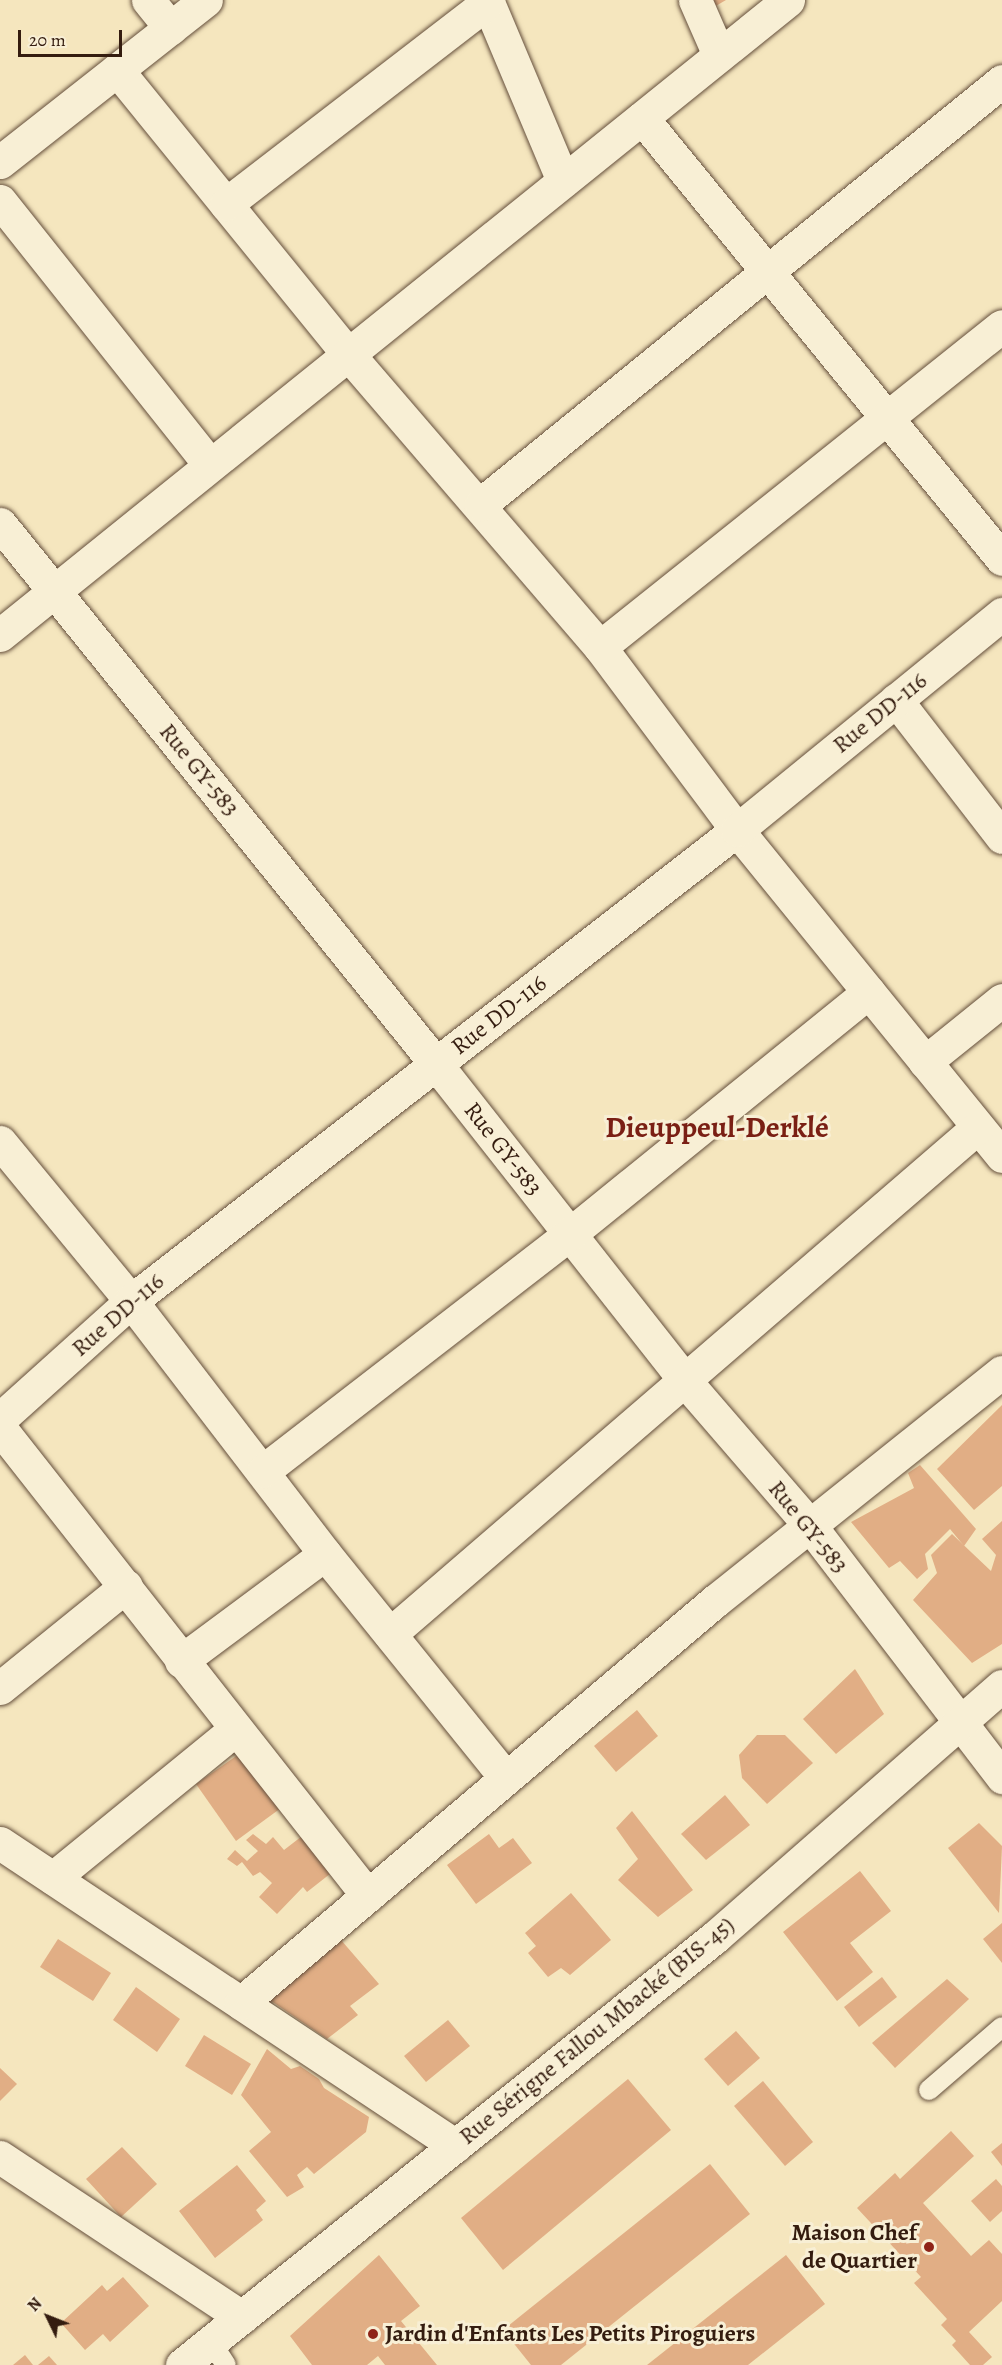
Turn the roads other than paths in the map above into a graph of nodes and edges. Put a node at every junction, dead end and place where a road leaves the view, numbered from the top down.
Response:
1 (148, 0) edge
2 (207, 0) edge
3 (694, 0) edge
4 (788, 0) edge
5 (488, 1) edge
6 (171, 28) junction
7 (719, 55) junction
8 (117, 70) junction
9 (1002, 81) edge
10 (642, 118) junction
11 (0, 162) edge
12 (562, 181) junction
13 (0, 201) edge
14 (226, 204) junction
15 (765, 270) junction
16 (1002, 326) edge
17 (348, 354) junction
18 (886, 419) junction
19 (210, 465) junction
20 (481, 504) junction
21 (0, 524) edge
22 (1002, 559) edge
23 (54, 591) junction
24 (1002, 614) edge
25 (0, 635) edge
26 (600, 647) junction
27 (896, 700) junction
28 (737, 830) junction
29 (1002, 837) edge
30 (869, 992) junction
31 (1002, 1000) edge
32 (925, 1062) junction
33 (436, 1064) junction
34 (978, 1127) junction
35 (0, 1142) edge
36 (1002, 1156) edge
37 (571, 1233) junction
38 (130, 1301) junction
39 (1002, 1372) edge
40 (686, 1382) junction
41 (0, 1419) edge
42 (0, 1428) edge
43 (264, 1471) junction
44 (811, 1527) junction
45 (325, 1554) junction
46 (126, 1586) junction
47 (390, 1634) junction
48 (181, 1661) junction
49 (1002, 1686) edge
50 (0, 1688) edge
51 (959, 1720) junction
52 (236, 1729) junction
53 (1002, 1777) edge
54 (506, 1778) junction
55 (0, 1843) edge
56 (53, 1878) junction
57 (368, 1896) junction
58 (241, 2003) junction
59 (1002, 2027) edge
60 (929, 2090) dead end
61 (456, 2146) junction
62 (0, 2157) edge
63 (242, 2317) junction
64 (219, 2353) edge
65 (182, 2365) edge

1 - 6 street
2 - 6 street
3 - 7 street
4 - 7 street
5 - 12 street
5 - 14 street
6 - 8 street
7 - 10 street
8 - 11 street
8 - 14 street
9 - 15 street
10 - 12 street
10 - 15 street
12 - 17 street
13 - 19 street
14 - 17 street
15 - 18 street
15 - 20 street
16 - 18 street
17 - 19 street
17 - 20 street
18 - 22 street
18 - 26 street
19 - 23 street
20 - 26 street
21 - 23 street, Rue GY-583
23 - 25 street
23 - 33 street, Rue GY-583
24 - 27 street, Rue DD-116
26 - 28 street
27 - 28 street, Rue DD-116
27 - 29 street
28 - 30 street
28 - 33 street, Rue DD-116
30 - 32 street
30 - 37 street
31 - 32 street
32 - 34 street
33 - 37 street, Rue GY-583
33 - 38 street, Rue DD-116
34 - 36 street
34 - 40 street
35 - 38 street
37 - 40 street, Rue GY-583
37 - 43 street
38 - 41 street, Rue DD-116
38 - 43 street
39 - 44 street
40 - 44 street, Rue GY-583
40 - 47 street
42 - 46 street
43 - 45 street
44 - 51 street, Rue GY-583
44 - 54 street
45 - 47 street
45 - 48 street
46 - 48 street
46 - 50 street
47 - 54 street
48 - 52 street
49 - 51 street, Rue Sérigne Fallou Mbacké (BIS-45)
51 - 53 street, Rue GY-583
51 - 61 street, Rue Sérigne Fallou Mbacké (BIS-45)
52 - 56 street
52 - 57 street
54 - 57 street
55 - 56 street
56 - 58 street
57 - 58 street
58 - 61 street
59 - 60 lane
61 - 63 street, Rue Sérigne Fallou Mbacké (BIS-45)
62 - 63 street
63 - 64 street, Rue Sérigne Fallou Mbacké (BIS-45)
64 - 65 street, Rue Sérigne Fallou Mbacké (BIS-45)

